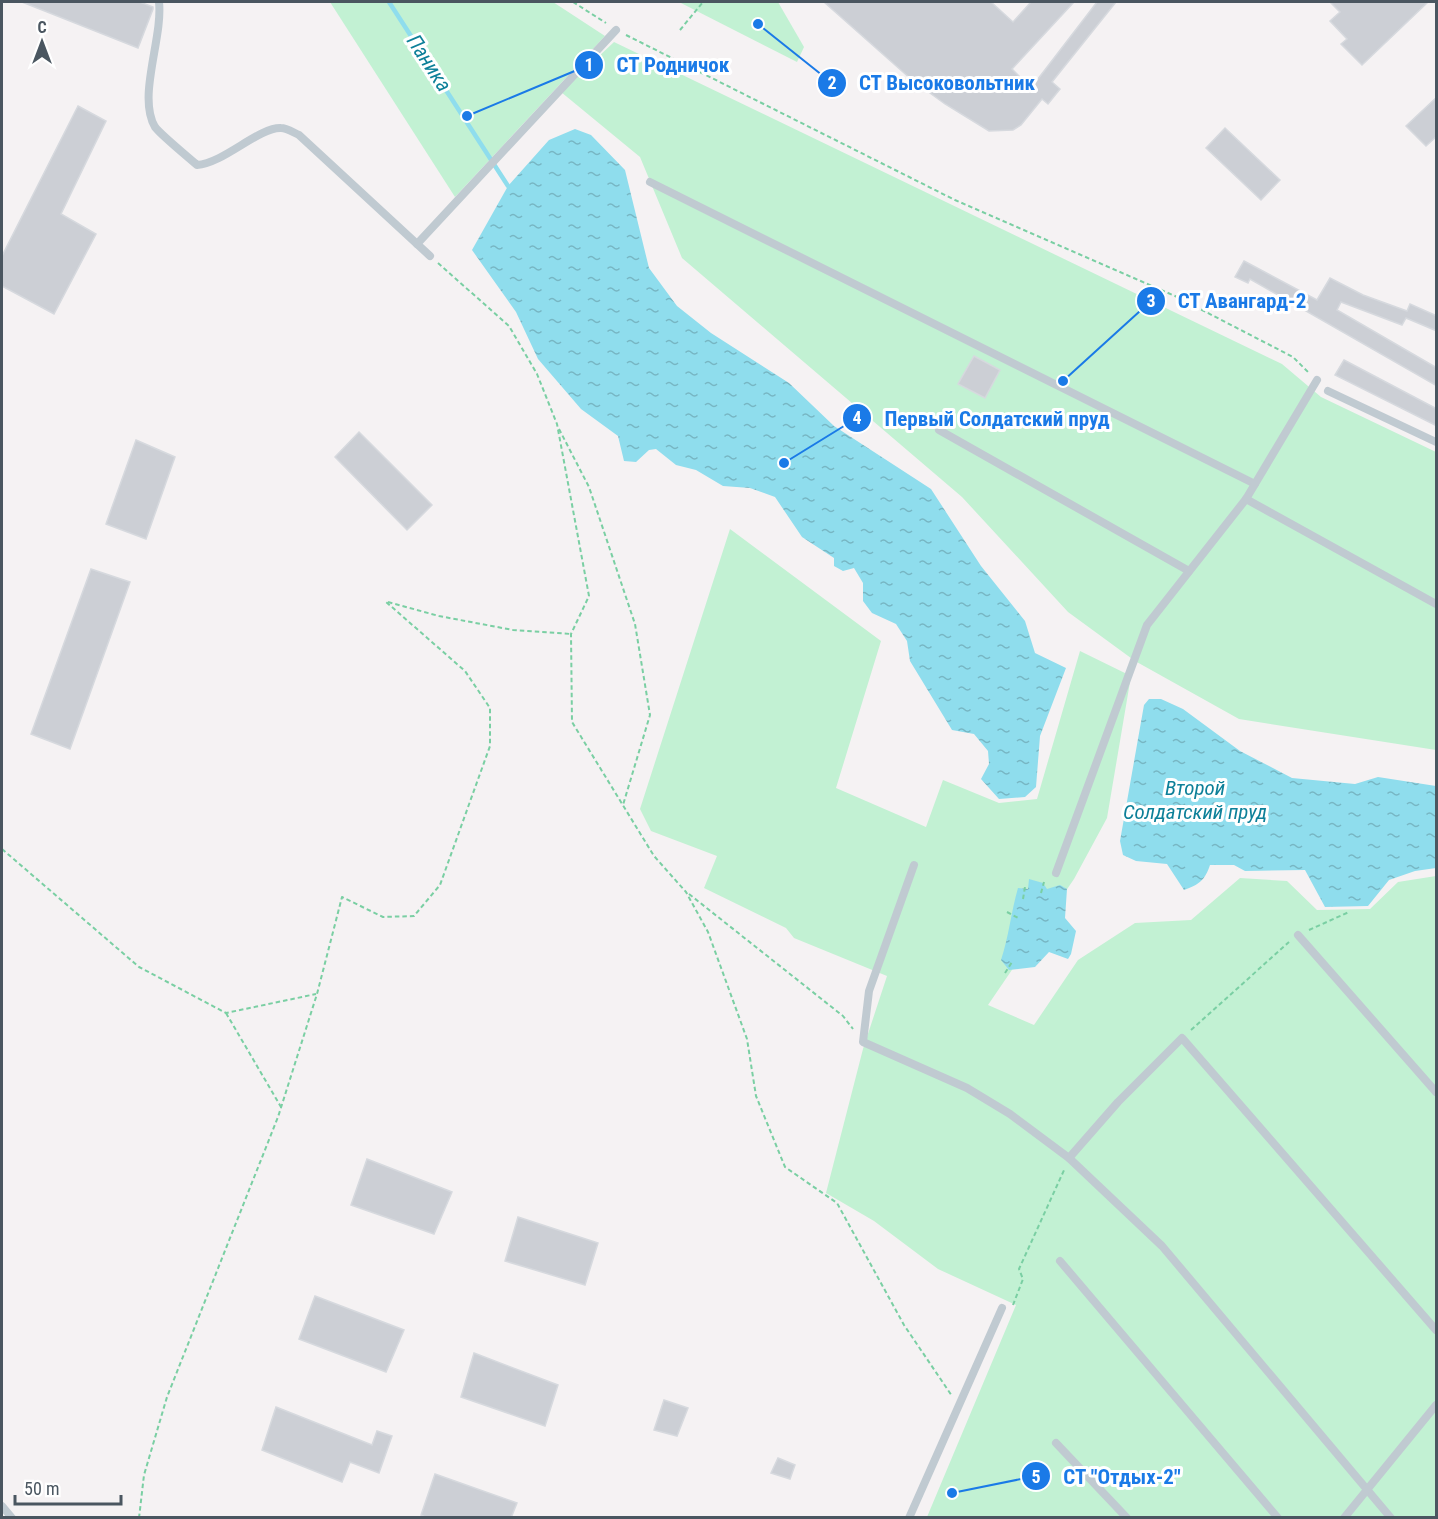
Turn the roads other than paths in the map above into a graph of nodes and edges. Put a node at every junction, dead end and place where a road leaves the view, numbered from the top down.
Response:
1 (159, 2) edge
2 (616, 30) road end
3 (650, 182) dead end
4 (417, 244) junction
5 (430, 256) road end
6 (1317, 380) road end
7 (1328, 391) dead end
8 (939, 430) dead end
9 (1437, 442) edge
10 (1255, 484) junction
11 (1246, 499) junction
12 (1189, 571) junction
13 (1437, 604) edge
14 (914, 865) dead end
15 (1056, 873) dead end
16 (1298, 935) road end
17 (1437, 1092) edge
18 (1069, 1158) junction
19 (1060, 1261) dead end
20 (1002, 1308) road end
21 (1437, 1330) edge
22 (1437, 1405) edge
23 (1056, 1443) dead end
24 (1366, 1488) junction
25 (2, 1506) edge
26 (12, 1518) edge
27 (909, 1518) edge
28 (1126, 1518) edge
29 (1278, 1518) edge
30 (1344, 1518) edge
31 (1391, 1518) edge

1 - 4 lane
2 - 4 lane
3 - 10 lane
4 - 5 lane
6 - 10 lane
7 - 9 lane
8 - 12 lane
10 - 11 lane
11 - 12 lane
11 - 13 lane
12 - 15 lane
14 - 18 lane
16 - 17 lane
18 - 21 lane
18 - 24 lane
19 - 29 lane
20 - 27 lane
22 - 24 lane
23 - 28 lane
24 - 30 lane
24 - 31 lane
25 - 26 lane

